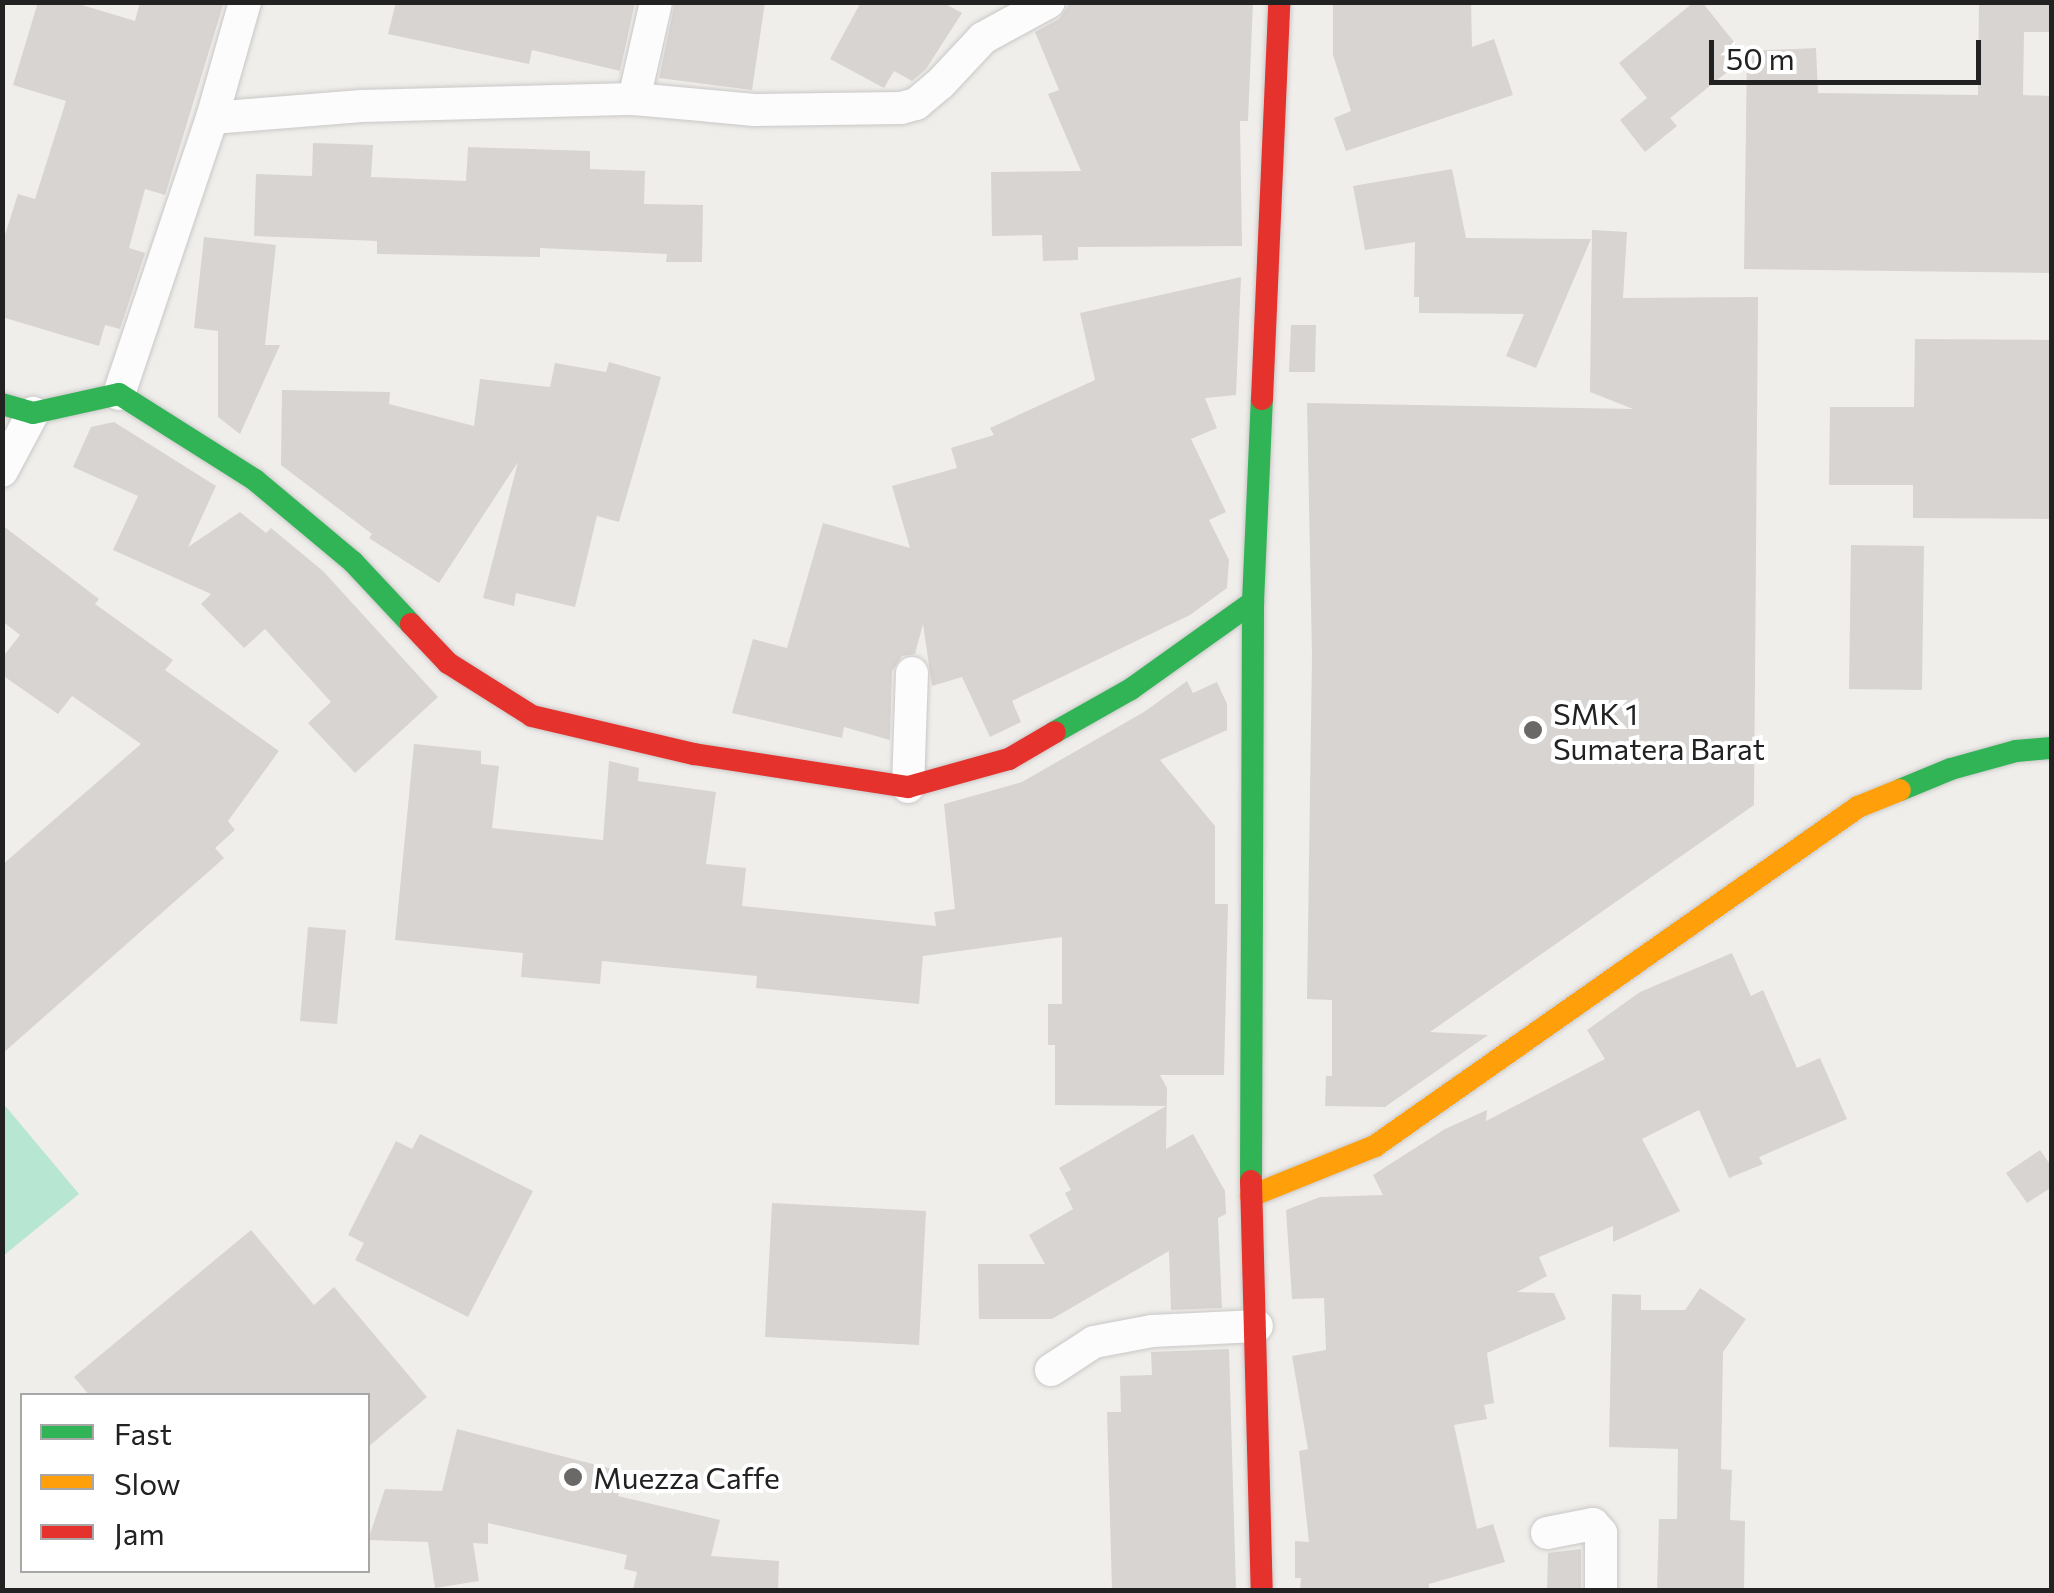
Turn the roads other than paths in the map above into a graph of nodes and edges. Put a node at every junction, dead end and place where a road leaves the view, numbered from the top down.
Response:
1 (245, 2) edge
2 (656, 2) edge
3 (1048, 2) edge
4 (1279, 2) edge
5 (634, 98) junction
6 (212, 118) junction
7 (120, 394) junction
8 (18, 408) edge
9 (2, 471) edge
10 (1253, 602) junction
11 (912, 673) dead end
12 (2052, 748) edge
13 (908, 786) junction
14 (1252, 1196) junction
15 (1257, 1326) junction
16 (1051, 1370) dead end
17 (1547, 1533) dead end
18 (1262, 1590) edge
19 (1600, 1590) edge

1 - 6 street
2 - 5 street
3 - 5 street
4 - 10 street
5 - 6 street
6 - 7 street
7 - 8 street
7 - 13 street
8 - 9 street
10 - 13 street
10 - 14 street
11 - 13 street
12 - 14 street
14 - 15 street
15 - 16 street
15 - 18 street
17 - 19 street

